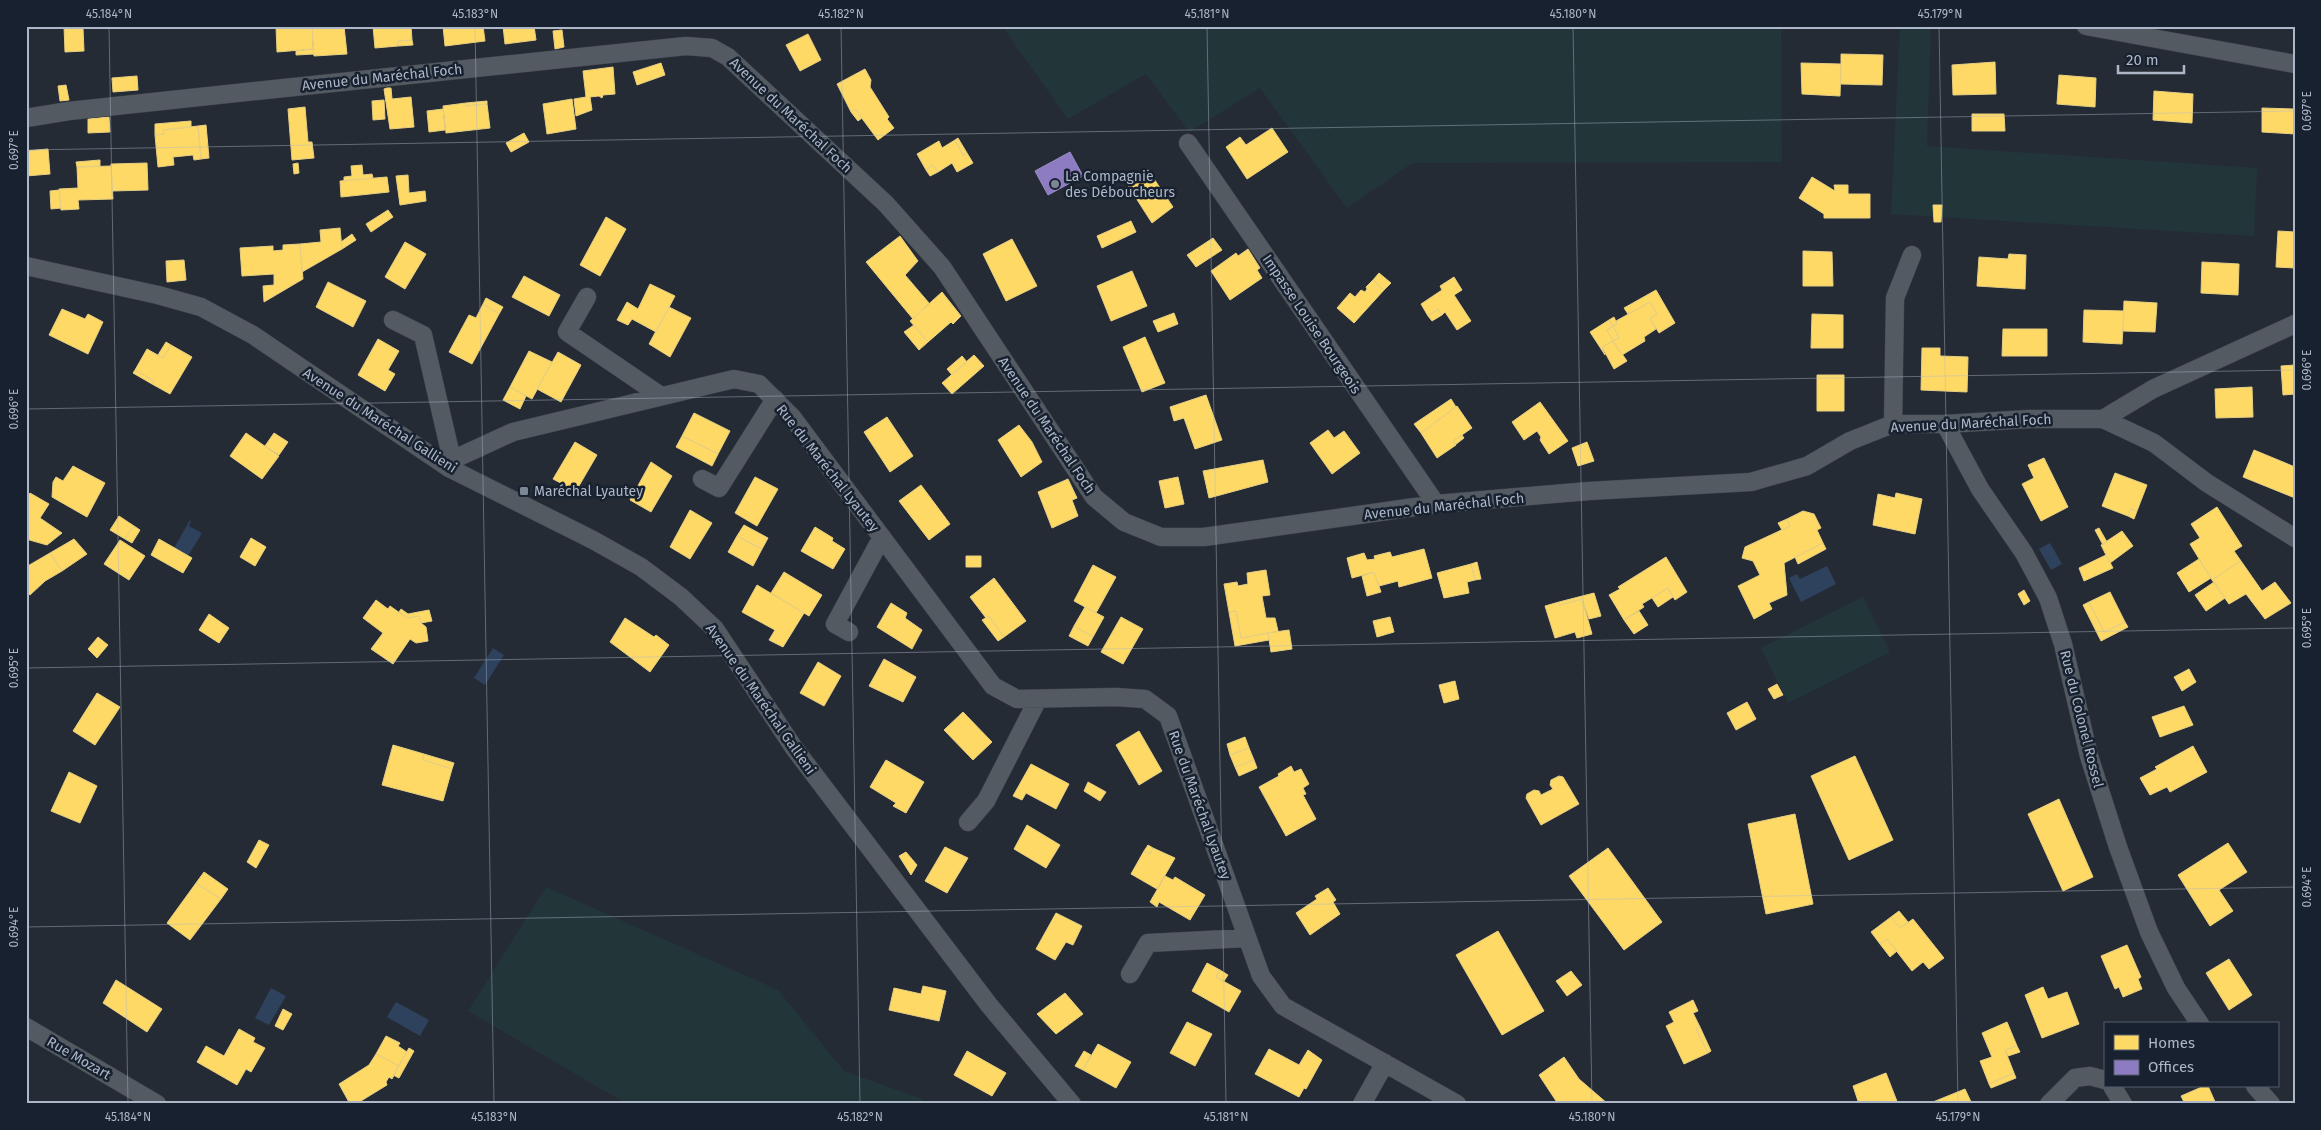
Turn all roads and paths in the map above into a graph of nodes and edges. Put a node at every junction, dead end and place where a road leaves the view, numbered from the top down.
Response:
1 (2086, 26) edge
2 (2295, 64) edge
3 (26, 118) edge
4 (1188, 143) dead end
5 (1912, 255) dead end
6 (26, 266) edge
7 (587, 297) dead end
8 (393, 320) dead end
9 (2295, 324) edge
10 (661, 396) junction
11 (775, 400) junction
12 (2103, 419) junction
13 (1893, 424) junction
14 (1945, 424) junction
15 (450, 464) junction
16 (702, 479) dead end
17 (1436, 504) junction
18 (882, 537) junction
19 (2295, 538) edge
20 (849, 632) dead end
21 (1038, 699) junction
22 (968, 822) dead end
23 (1248, 938) junction
24 (1130, 974) dead end
25 (2199, 1022) edge
26 (26, 1027) edge
27 (1385, 1063) junction
28 (2104, 1080) edge
29 (2113, 1088) edge
30 (2257, 1088) edge
31 (157, 1104) edge
32 (1072, 1104) edge
33 (1362, 1104) edge
34 (1457, 1104) edge
35 (2049, 1104) edge
36 (2123, 1104) edge
37 (2271, 1104) edge

1 - 2 street
3 - 17 street, Avenue du Maréchal Foch
4 - 17 street, Impasse Louise Bourgeois
5 - 13 street
6 - 15 street, Avenue du Maréchal Gallieni
7 - 10 street
8 - 15 street
9 - 12 street
10 - 11 street, Rue du Maréchal Lyautey
10 - 15 street, Rue du Maréchal Lyautey
11 - 16 street, Rue du Maréchal Lyautey
11 - 18 street, Rue du Maréchal Lyautey
12 - 14 street, Avenue du Maréchal Foch
12 - 19 street, Avenue du Maréchal Foch
13 - 14 street, Avenue du Maréchal Foch
13 - 17 street, Avenue du Maréchal Foch
14 - 25 street, Rue du Colonel Rossel
15 - 32 street, Avenue du Maréchal Gallieni
18 - 20 street, Rue du Maréchal Lyautey
18 - 21 street, Rue du Maréchal Lyautey
21 - 22 street
21 - 23 street, Rue du Maréchal Lyautey
23 - 24 street
23 - 27 street, Rue du Maréchal Lyautey
26 - 31 street, Rue Mozart
27 - 33 street
27 - 34 street, Rue du Maréchal Lyautey
28 - 35 street
29 - 36 street
30 - 37 street

